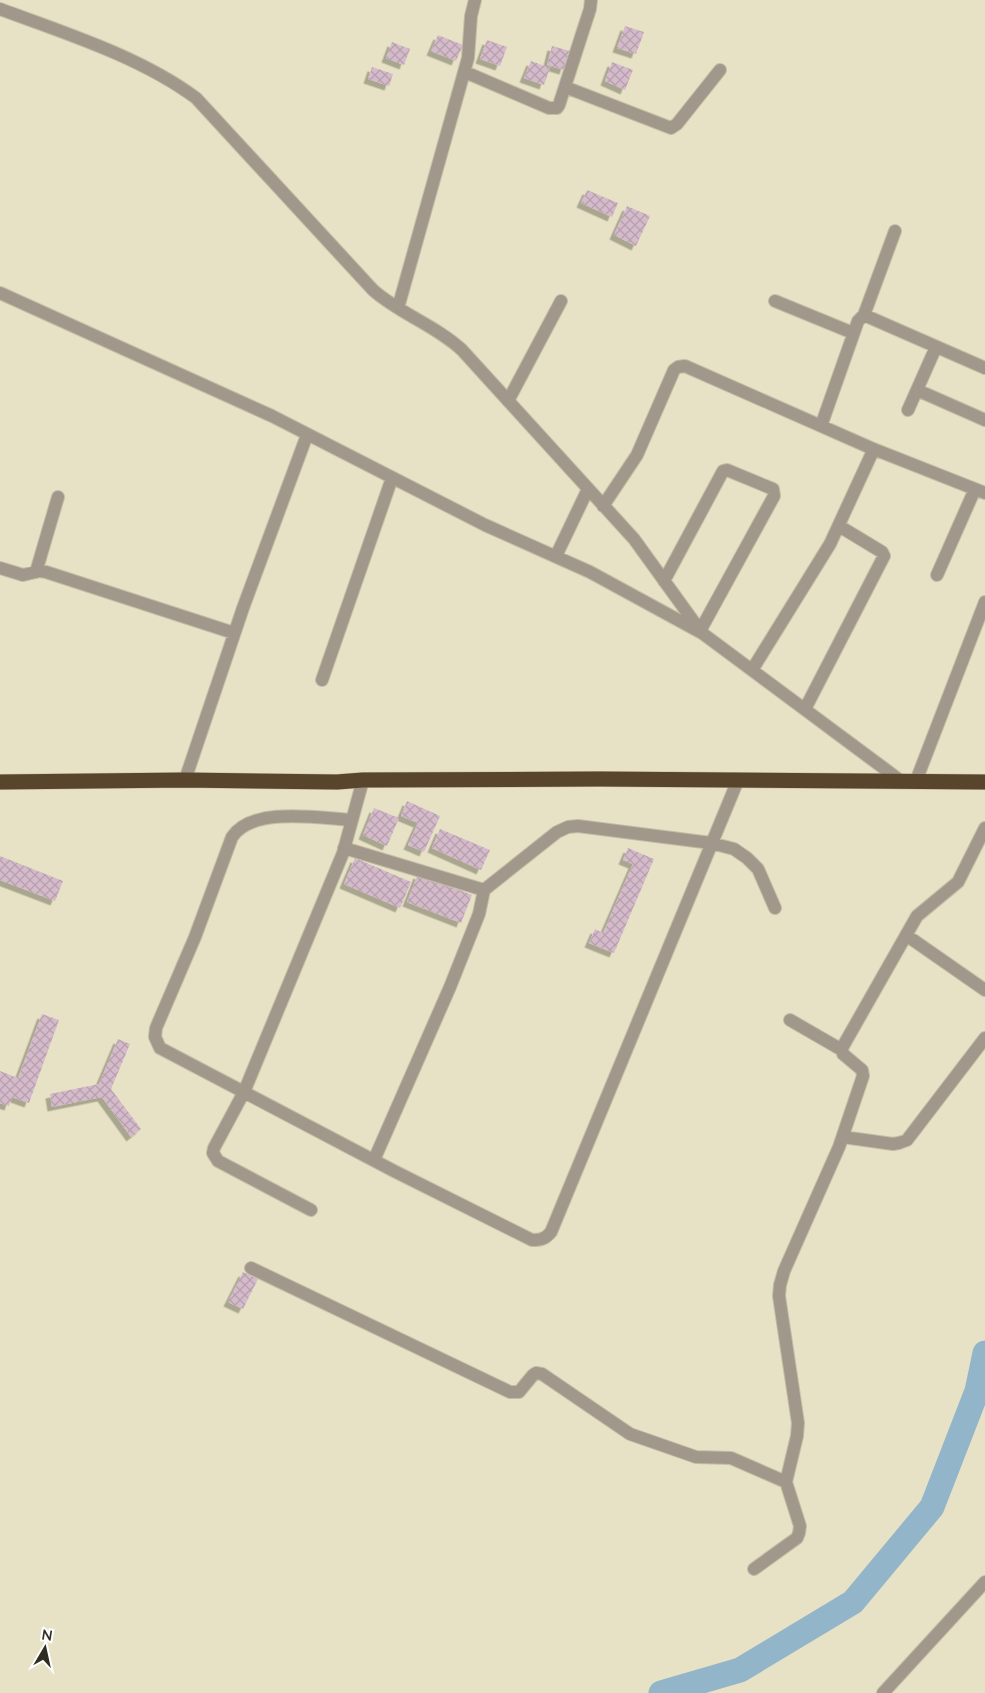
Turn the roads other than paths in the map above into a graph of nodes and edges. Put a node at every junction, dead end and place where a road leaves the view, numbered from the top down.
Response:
1 (475, 0) edge
2 (591, 0) edge
3 (0, 10) edge
4 (720, 70) dead end
5 (464, 72) junction
6 (565, 87) junction
7 (895, 231) dead end
8 (0, 293) edge
9 (561, 301) dead end
10 (775, 301) dead end
11 (398, 308) junction
12 (864, 316) junction
13 (854, 333) junction
14 (936, 347) junction
15 (985, 368) edge
16 (917, 390) junction
17 (508, 401) junction
18 (908, 410) dead end
19 (985, 420) edge
20 (820, 426) junction
21 (307, 435) junction
22 (871, 448) junction
23 (392, 478) junction
24 (588, 489) junction
25 (980, 491) edge
26 (58, 497) dead end
27 (603, 506) junction
28 (839, 526) junction
29 (556, 556) junction
30 (0, 568) edge
31 (36, 572) junction
32 (937, 575) dead end
33 (664, 581) junction
34 (985, 602) edge
35 (701, 632) junction
36 (234, 633) junction
37 (752, 670) junction
38 (322, 680) dead end
39 (804, 709) junction
40 (185, 780) junction
41 (363, 780) junction
42 (738, 780) junction
43 (909, 781) junction
44 (0, 782) edge
45 (985, 782) edge
46 (352, 820) junction
47 (985, 828) edge
48 (711, 843) junction
49 (344, 848) junction
50 (484, 890) junction
51 (775, 908) dead end
52 (906, 935) junction
53 (985, 990) edge
54 (790, 1020) dead end
55 (985, 1038) edge
56 (842, 1050) junction
57 (244, 1092) junction
58 (843, 1136) junction
59 (374, 1160) junction
60 (311, 1210) dead end
61 (251, 1268) dead end
62 (786, 1482) junction
63 (754, 1569) dead end
64 (985, 1582) edge
65 (882, 1693) edge

1 - 5 street
2 - 6 street
3 - 11 street
4 - 6 street
5 - 6 street
5 - 11 street
7 - 12 street
8 - 21 street
9 - 17 street
10 - 13 street
11 - 17 street
12 - 13 street
12 - 14 street
13 - 20 street
14 - 15 street
14 - 16 street
16 - 18 street
16 - 19 street
17 - 24 street
20 - 22 street
20 - 27 street
21 - 23 street
21 - 36 street
22 - 25 street
22 - 28 street
23 - 29 street
23 - 38 street
24 - 27 street
24 - 29 street
25 - 32 street
26 - 31 street
27 - 33 street
28 - 37 street
28 - 39 street
29 - 35 street
30 - 31 street
31 - 36 street
33 - 35 street
33 - 35 street
34 - 43 street
35 - 37 street
36 - 40 street
37 - 39 street
39 - 43 street
40 - 41 highway
40 - 44 highway
41 - 42 highway
41 - 46 street
42 - 43 highway
42 - 48 street
43 - 45 highway
46 - 49 street
46 - 57 street
47 - 52 street
48 - 50 street
48 - 51 street
48 - 59 street
49 - 50 street
49 - 57 street
50 - 59 street
52 - 53 street
52 - 56 street
54 - 56 street
55 - 58 street
56 - 58 street
57 - 59 street
57 - 60 street
58 - 62 street
61 - 62 street
62 - 63 street
64 - 65 street

